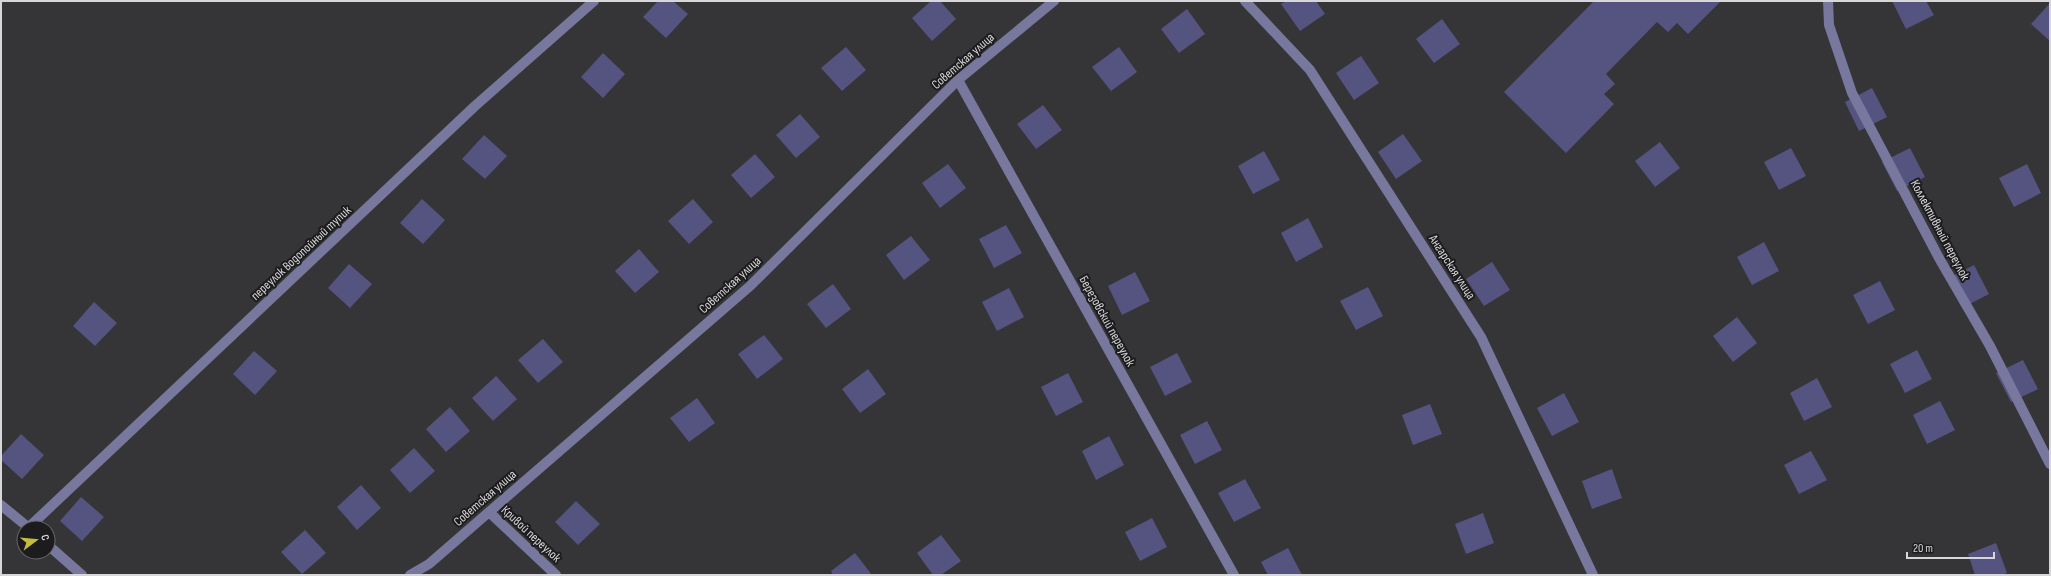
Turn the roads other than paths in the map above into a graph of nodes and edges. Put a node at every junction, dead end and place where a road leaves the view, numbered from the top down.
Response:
1 (594, 1) edge
2 (1054, 1) edge
3 (1245, 1) edge
4 (1828, 1) edge
5 (958, 80) junction
6 (2050, 464) edge
7 (1, 505) edge
8 (489, 512) junction
9 (19, 520) edge
10 (36, 520) edge
11 (56, 552) edge
12 (429, 564) junction
13 (82, 575) edge
14 (410, 575) edge
15 (424, 575) edge
16 (556, 575) edge
17 (1234, 575) edge
18 (1594, 575) edge

1 - 10 street, переулок Водопойный тупик
2 - 5 street, Советская улица
3 - 18 street, Ангарская улица
4 - 6 street, Коллективный переулок
5 - 8 street, Советская улица
5 - 17 street, Березовский переулок
7 - 9 street
8 - 12 street, Советская улица
8 - 16 street, Кривой переулок
11 - 13 street
12 - 14 street, Советская улица
12 - 15 street

